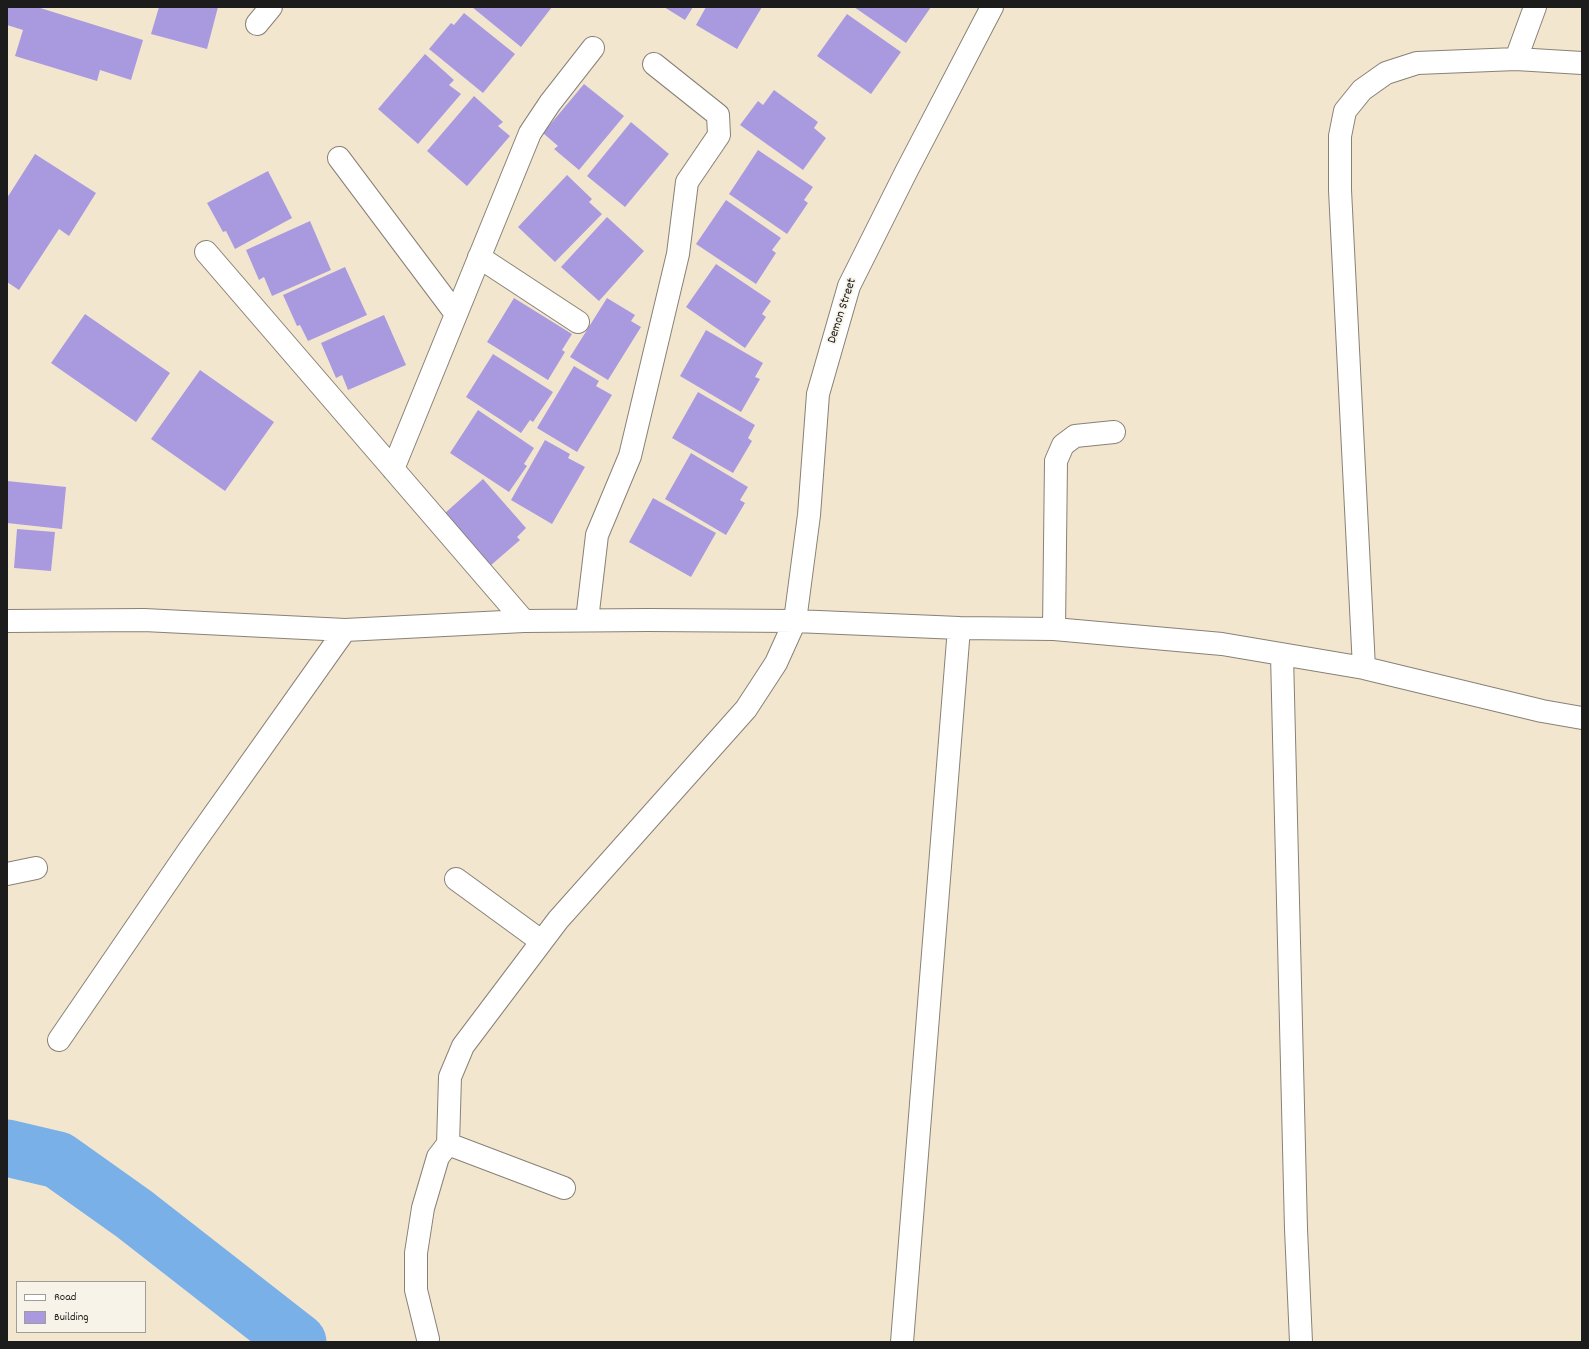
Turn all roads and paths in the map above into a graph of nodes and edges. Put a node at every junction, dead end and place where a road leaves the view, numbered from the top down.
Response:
1 (271, 7) edge
2 (992, 7) edge
3 (1535, 7) edge
4 (257, 24) dead end
5 (593, 48) dead end
6 (1516, 59) junction
7 (1582, 63) edge
8 (654, 64) dead end
9 (340, 158) dead end
10 (206, 252) dead end
11 (479, 257) junction
12 (456, 314) junction
13 (578, 322) dead end
14 (1114, 432) dead end
15 (394, 469) junction
16 (587, 620) junction
17 (7, 621) edge
18 (524, 621) junction
19 (795, 621) junction
20 (959, 628) junction
21 (1054, 629) junction
22 (345, 630) junction
23 (1282, 655) junction
24 (1364, 668) junction
25 (1582, 718) edge
26 (36, 868) dead end
27 (7, 874) edge
28 (456, 879) dead end
29 (541, 941) junction
30 (59, 1040) dead end
31 (448, 1144) junction
32 (564, 1188) dead end
33 (428, 1339) dead end
34 (902, 1342) edge
35 (1301, 1342) edge

1 - 4 street
2 - 19 street, Demon Street
3 - 6 street
5 - 11 street
6 - 7 street
6 - 24 street
8 - 16 street
9 - 12 street
10 - 15 street
11 - 12 street
11 - 13 street
12 - 15 street
14 - 21 street
15 - 18 street
16 - 18 street
16 - 19 street
17 - 22 street
18 - 22 street
19 - 20 street
19 - 29 street, Demon Street
20 - 21 street
20 - 34 street
21 - 23 street
22 - 30 street
23 - 24 street
23 - 35 street
24 - 25 street
26 - 27 street
28 - 29 street
29 - 31 street, Demon Street
31 - 32 street
31 - 33 street

